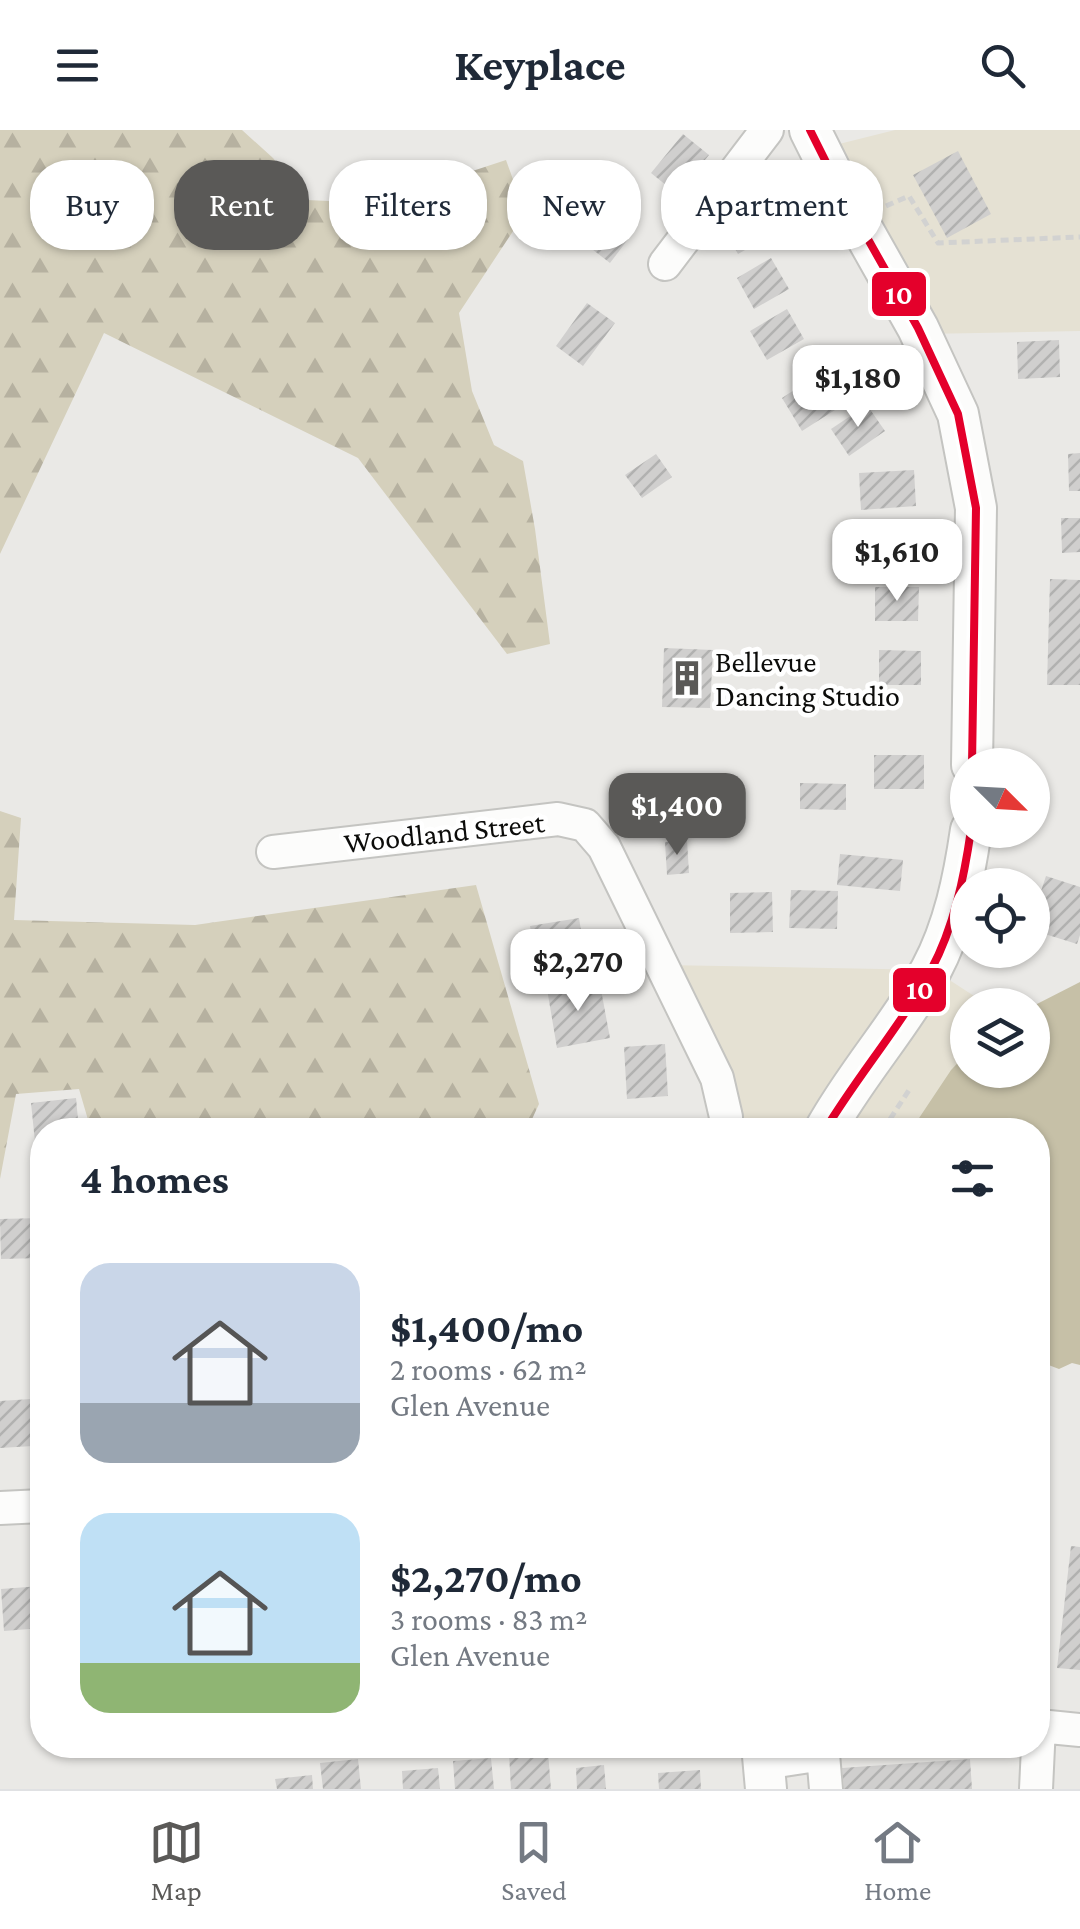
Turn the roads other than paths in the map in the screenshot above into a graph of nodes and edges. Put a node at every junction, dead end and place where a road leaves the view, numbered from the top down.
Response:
1 (767, 130) edge
2 (810, 130) edge
3 (666, 264) dead end
4 (972, 748) edge
5 (968, 848) edge
6 (273, 852) dead end
7 (726, 1118) edge
8 (832, 1118) edge
9 (30, 1507) edge
10 (0, 1508) edge
11 (1050, 1727) edge
12 (1080, 1730) edge
13 (803, 1758) edge
14 (823, 1758) edge
15 (1037, 1758) edge
16 (764, 1766) edge
17 (826, 1789) edge
18 (1036, 1789) edge

1 - 3 street
2 - 4 main road
5 - 8 main road
6 - 7 street, Woodland Street
9 - 10 street
11 - 12 street
13 - 16 street
14 - 17 street
15 - 18 street

